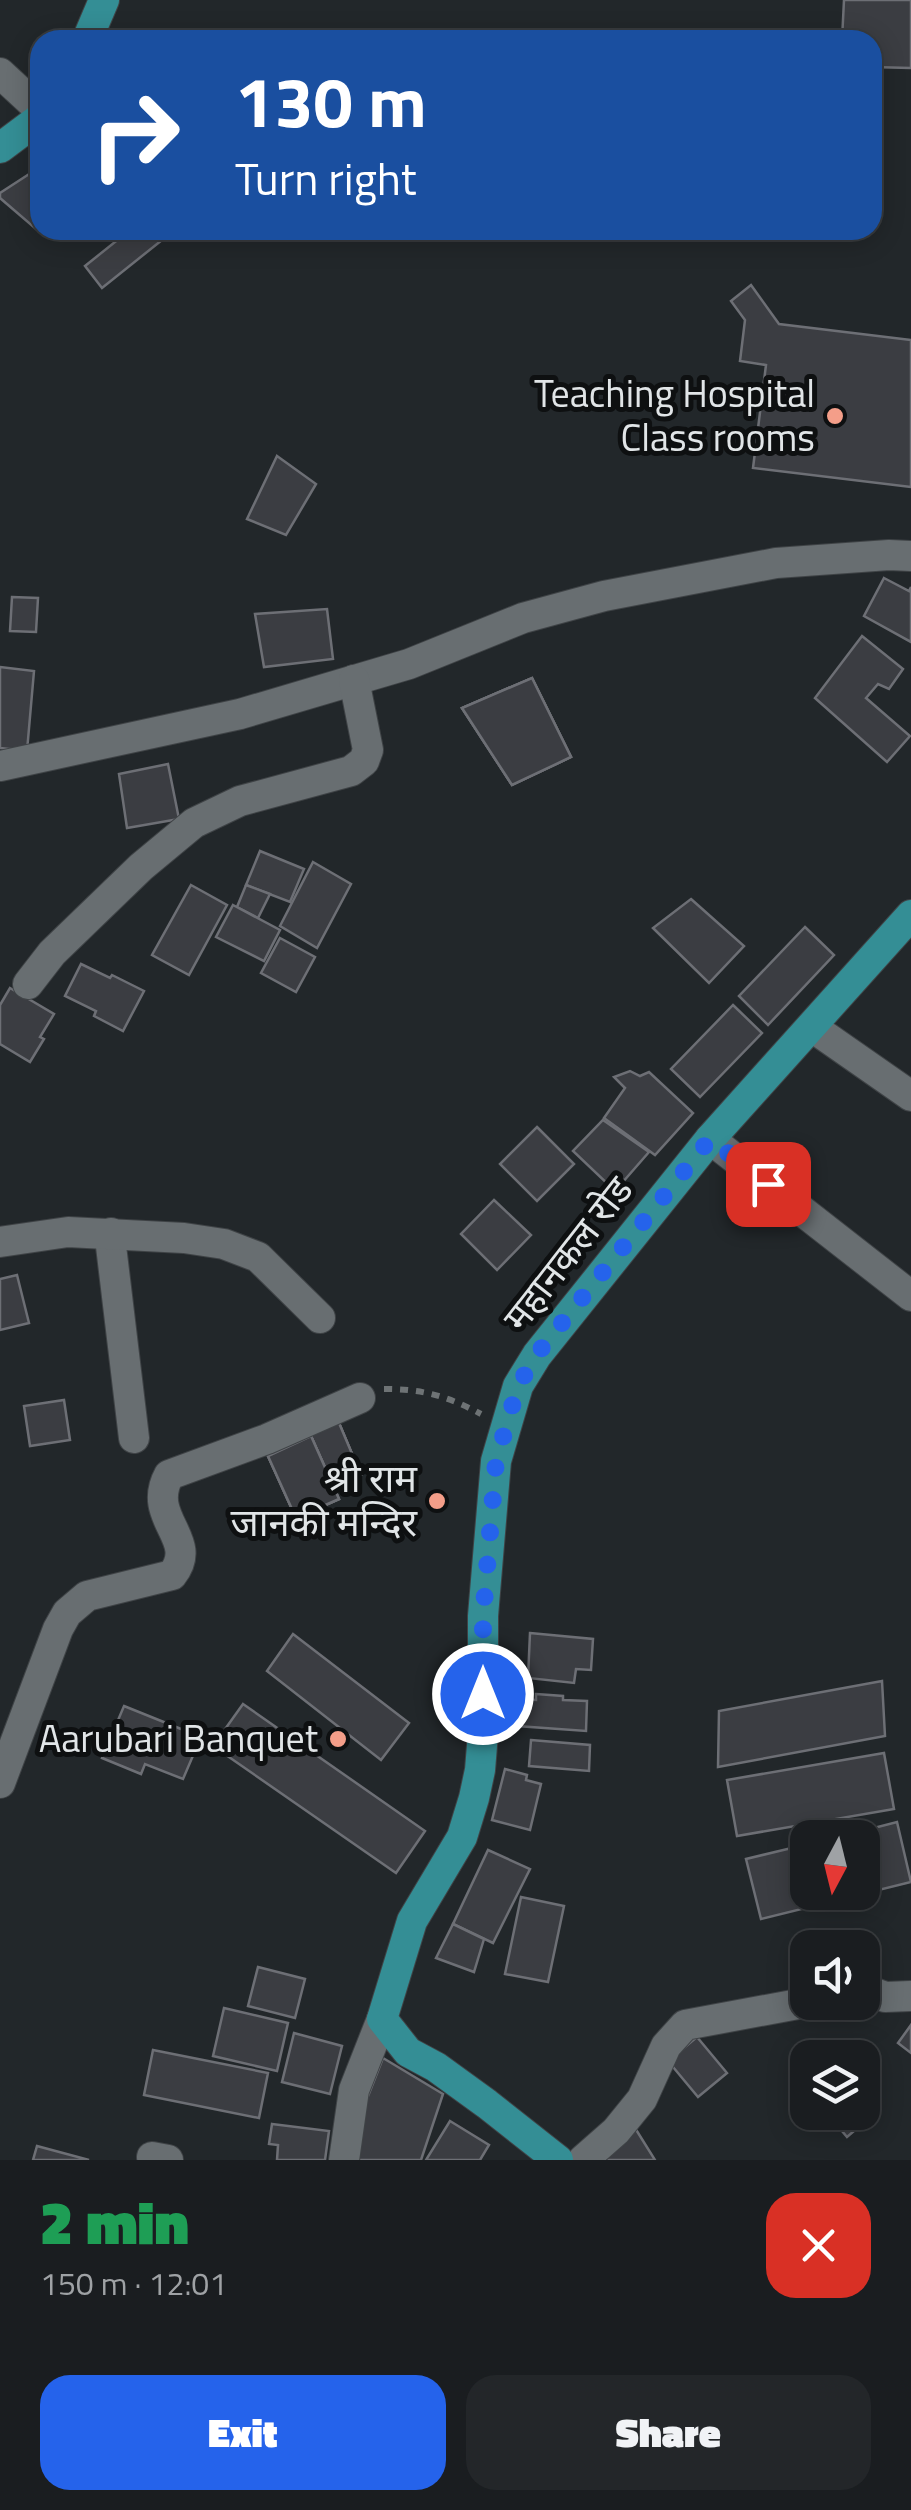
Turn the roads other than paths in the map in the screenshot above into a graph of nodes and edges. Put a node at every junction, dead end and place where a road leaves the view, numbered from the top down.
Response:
1 (104, 0) edge
2 (91, 30) edge
3 (0, 73) edge
4 (30, 101) edge
5 (30, 126) edge
6 (0, 148) edge
7 (911, 556) edge
8 (354, 680) junction
9 (0, 766) edge
10 (911, 915) edge
11 (28, 984) dead end
12 (812, 1027) junction
13 (911, 1096) edge
14 (710, 1139) junction
15 (112, 1234) junction
16 (0, 1242) edge
17 (911, 1296) edge
18 (320, 1318) dead end
19 (360, 1398) road end
20 (134, 1438) dead end
21 (0, 1783) edge
22 (880, 1995) edge
23 (911, 1996) edge
24 (790, 2005) edge
25 (382, 2019) junction
26 (344, 2160) edge
27 (558, 2160) edge
28 (583, 2160) edge

1 - 2 main road
3 - 4 street
5 - 6 main road
7 - 8 street
8 - 9 street
8 - 11 street
10 - 12 main road, महानकल रोड
12 - 13 street
12 - 14 main road, महानकल रोड
14 - 17 street
14 - 25 main road, महानकल रोड
15 - 16 street
15 - 18 street
15 - 20 street
19 - 21 street
22 - 23 street
24 - 28 street
25 - 26 street
25 - 27 main road

